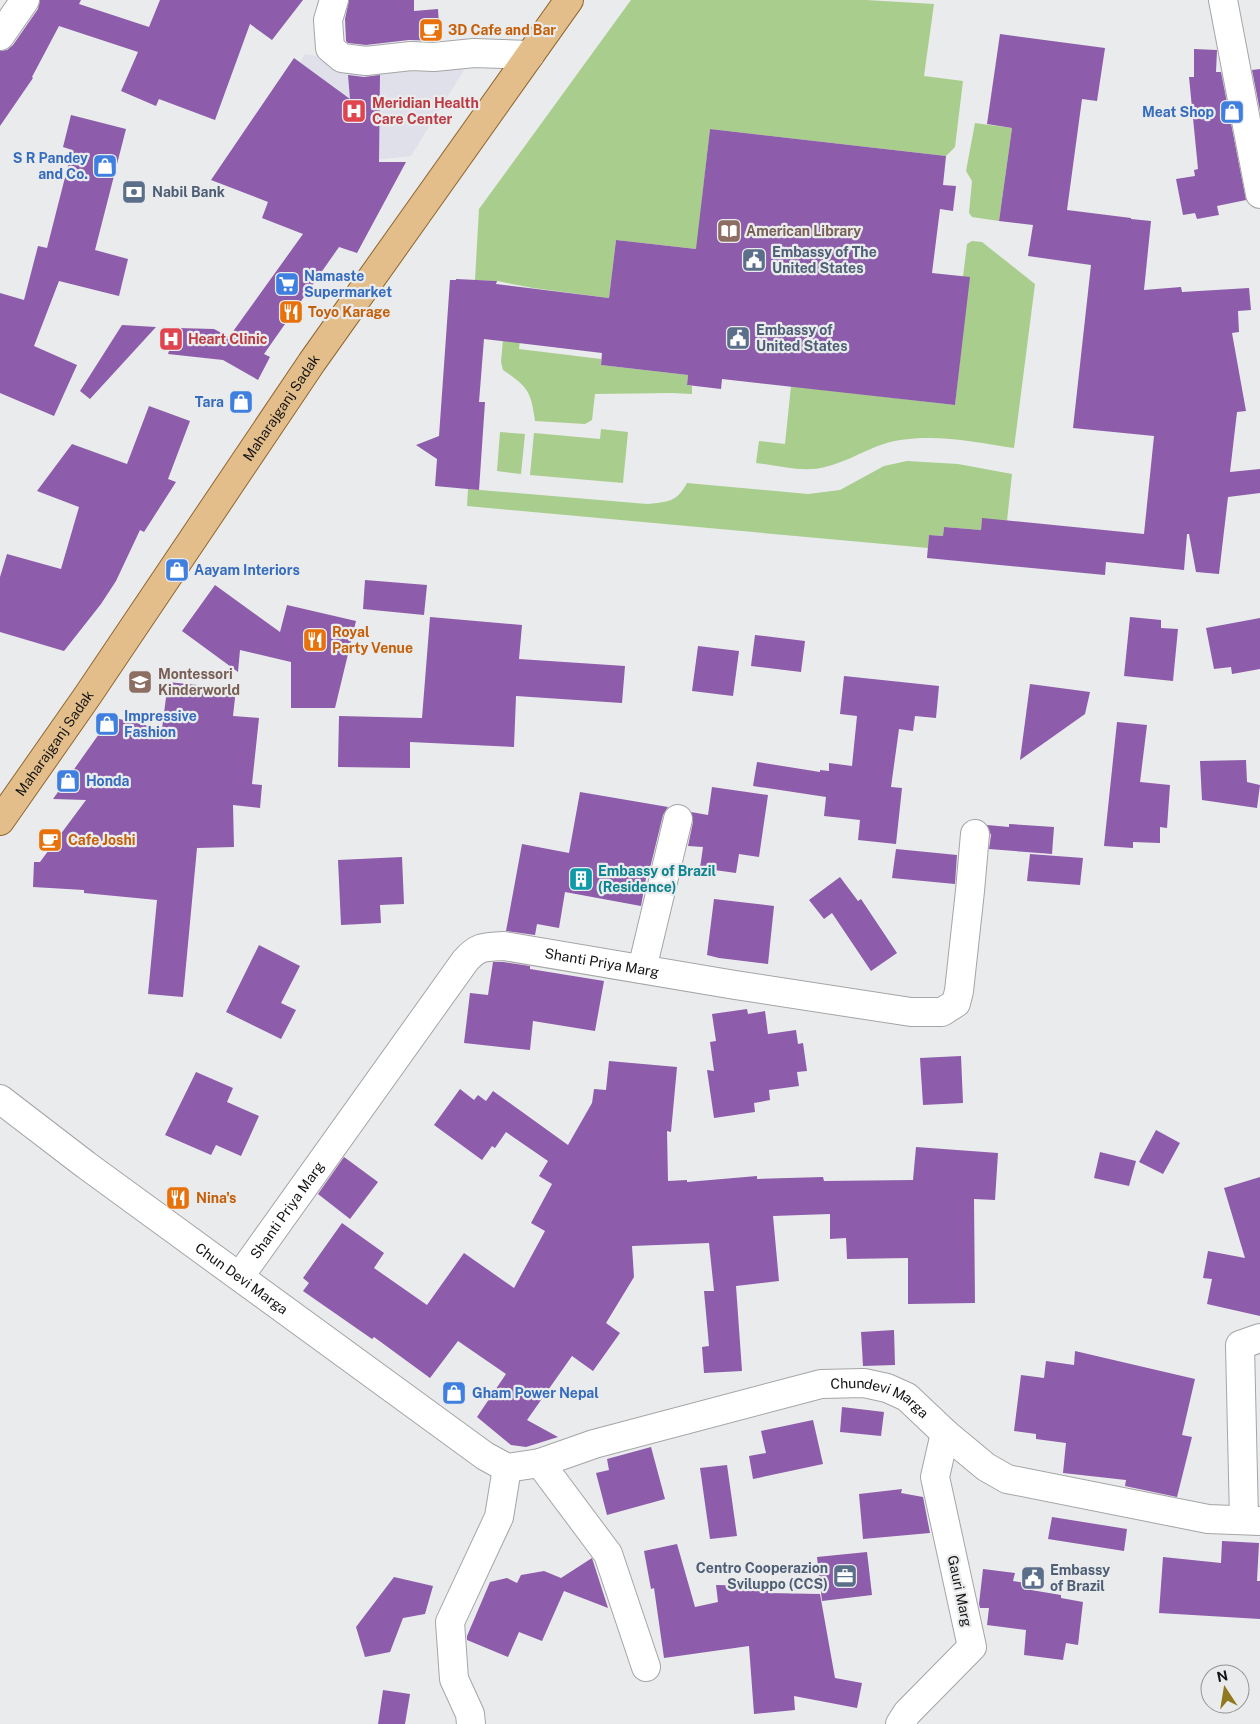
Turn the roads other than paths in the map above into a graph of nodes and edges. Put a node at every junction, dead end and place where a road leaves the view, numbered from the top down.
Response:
1 (25, 0) edge
2 (334, 0) edge
3 (569, 0) edge
4 (1223, 0) edge
5 (0, 36) edge
6 (530, 55) junction
7 (1260, 194) edge
8 (678, 819) dead end
9 (0, 821) edge
10 (975, 834) dead end
11 (642, 969) junction
12 (0, 1099) edge
13 (240, 1276) junction
14 (1260, 1338) edge
15 (945, 1433) junction
16 (496, 1462) junction
17 (540, 1463) junction
18 (1252, 1521) edge
19 (646, 1667) dead end
20 (470, 1724) edge
21 (900, 1724) edge

1 - 5 street
2 - 6 street
3 - 6 main road, Maharajganj Sadak
4 - 7 street
6 - 9 main road, Maharajganj Sadak
8 - 11 street
10 - 11 street, Shanti Priya Marg
11 - 13 street, Shanti Priya Marg
12 - 13 street, Chun Devi Marga
13 - 16 street, Chun Devi Marga
14 - 18 street
15 - 17 street, Chundevi Marga
15 - 18 street, Chundevi Marga
15 - 21 street, Gauri Marg
16 - 17 street, Chundevi Marga
16 - 20 street
17 - 19 street

